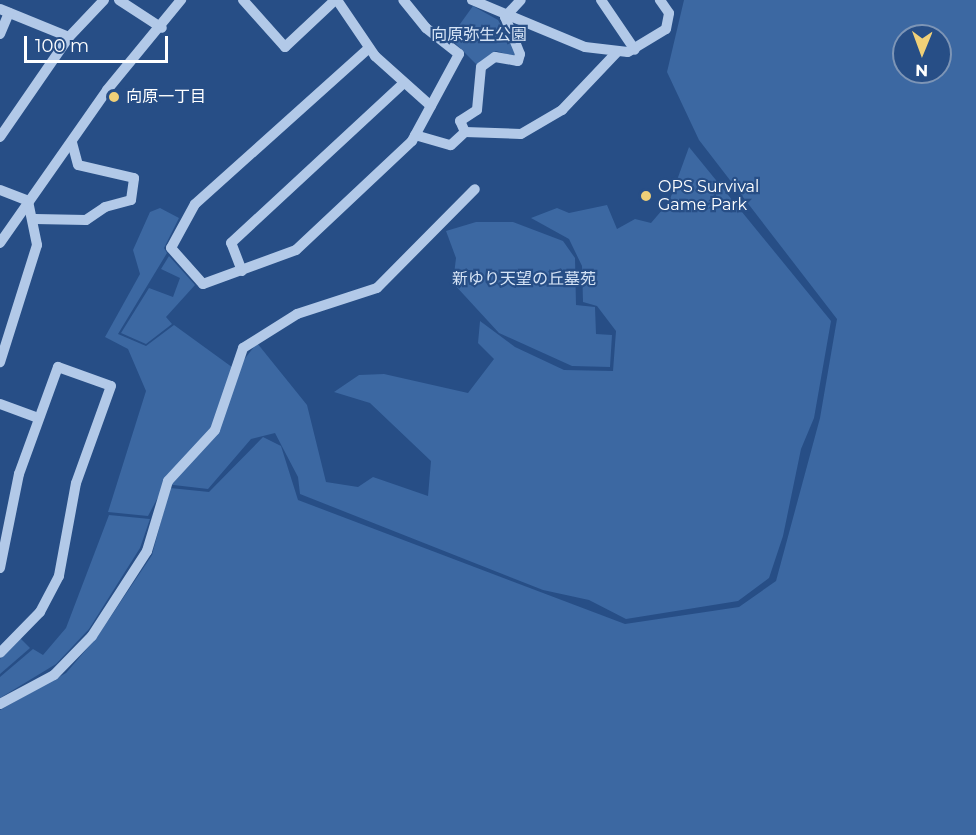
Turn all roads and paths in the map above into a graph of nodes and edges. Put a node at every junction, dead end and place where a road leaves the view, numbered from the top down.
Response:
1 (104, 0) edge
2 (119, 0) edge
3 (181, 0) edge
4 (243, 0) edge
5 (336, 0) edge
6 (403, 0) edge
7 (472, 0) edge
8 (521, 0) edge
9 (601, 0) edge
10 (660, 0) edge
11 (673, 0) edge
12 (4, 11) edge
13 (669, 13) junction
14 (505, 17) junction
15 (162, 28) junction
16 (0, 34) edge
17 (69, 37) junction
18 (369, 48) junction
19 (635, 50) junction
20 (617, 52) junction
21 (404, 83) junction
22 (431, 106) junction
23 (465, 132) junction
24 (415, 135) junction
25 (0, 137) edge
26 (72, 142) junction
27 (474, 189) dead end
28 (0, 190) edge
29 (28, 201) junction
30 (35, 219) junction
31 (0, 243) edge
32 (242, 271) junction
33 (0, 362) edge
34 (0, 404) edge
35 (39, 418) junction
36 (0, 568) edge
37 (0, 653) edge
38 (0, 704) edge

1 - 17 street
2 - 15 street
3 - 15 street
4 - 5 street
5 - 18 street
6 - 22 street
7 - 14 street
8 - 14 street
9 - 19 street
10 - 13 street
11 - 13 street
12 - 16 street
12 - 17 street
13 - 19 street
14 - 20 street
14 - 23 street
15 - 26 street
17 - 25 street
18 - 21 street
18 - 32 street
19 - 20 street
20 - 23 street
21 - 22 street
21 - 32 street
22 - 24 street
23 - 24 street
24 - 32 street
26 - 29 street
26 - 30 street
27 - 38 street
28 - 29 street
29 - 30 street
29 - 31 street
30 - 33 street
34 - 35 street
35 - 36 street
35 - 37 street

